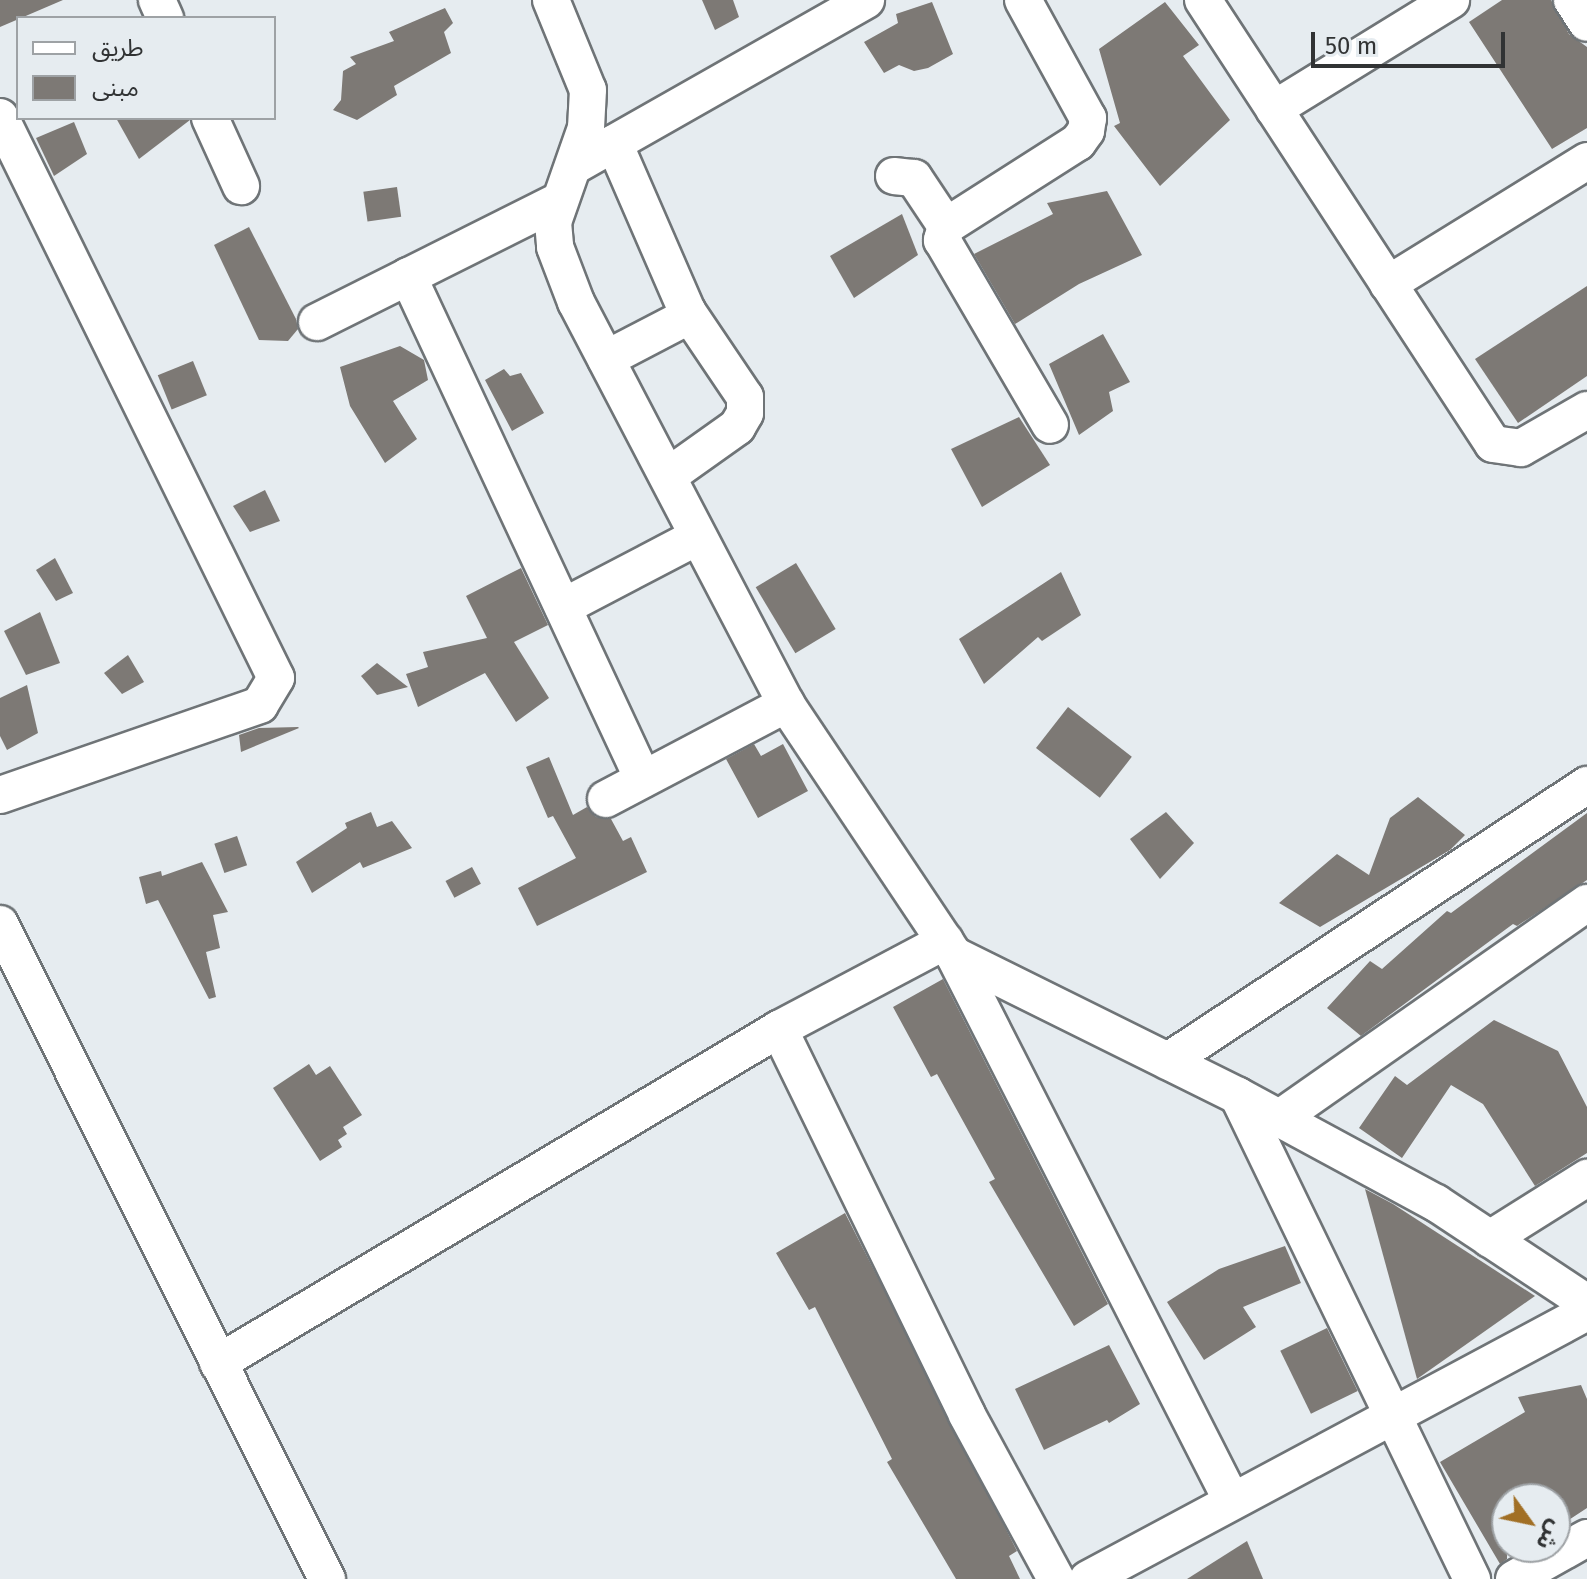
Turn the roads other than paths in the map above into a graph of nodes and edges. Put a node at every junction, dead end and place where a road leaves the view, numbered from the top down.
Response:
1 (551, 0) edge
2 (866, 0) edge
3 (1023, 0) edge
4 (1203, 0) edge
5 (1451, 0) edge
6 (1572, 0) edge
7 (1587, 23) edge
8 (1274, 109) junction
9 (0, 117) edge
10 (211, 120) edge
11 (614, 143) junction
12 (1587, 161) edge
13 (574, 166) junction
14 (894, 176) dead end
15 (241, 186) dead end
16 (559, 201) junction
17 (946, 226) junction
18 (408, 276) junction
19 (1388, 284) junction
20 (687, 311) junction
21 (317, 322) dead end
22 (606, 359) junction
23 (1587, 410) edge
24 (1050, 425) dead end
25 (668, 476) junction
26 (697, 537) junction
27 (563, 607) junction
28 (786, 704) junction
29 (643, 779) junction
30 (1587, 785) edge
31 (0, 795) edge
32 (606, 799) dead end
33 (1587, 903) edge
34 (0, 924) edge
35 (949, 948) junction
36 (779, 1029) junction
37 (1168, 1061) junction
38 (1238, 1096) junction
39 (1280, 1118) junction
40 (1587, 1178) edge
41 (1490, 1239) junction
42 (1587, 1303) edge
43 (1587, 1312) edge
44 (218, 1363) junction
45 (1394, 1412) junction
46 (1231, 1499) junction
47 (1587, 1538) edge
48 (327, 1579) edge
49 (1056, 1579) edge
50 (1088, 1579) edge
51 (1472, 1579) edge
52 (1514, 1579) edge

1 - 13 street
2 - 11 street
3 - 17 street
4 - 8 street
5 - 8 street
6 - 7 street
8 - 19 street
9 - 31 street
10 - 15 street
11 - 13 street
11 - 20 street
12 - 19 street
13 - 16 street
14 - 17 street
16 - 18 street
16 - 22 street
17 - 24 street
18 - 21 street
18 - 27 street
19 - 23 street
20 - 22 street
20 - 25 street
22 - 25 street
25 - 26 street
26 - 27 street
26 - 28 street
27 - 29 street
28 - 29 street
28 - 35 street
29 - 32 street
30 - 37 street
33 - 39 street
34 - 44 street
35 - 36 street
35 - 37 street
35 - 46 street
36 - 44 street
36 - 49 street
37 - 38 street
38 - 39 street
38 - 45 street
39 - 41 street
40 - 41 street
41 - 42 street
43 - 45 street
44 - 48 street
45 - 46 street
45 - 51 street
46 - 50 street
47 - 52 street

